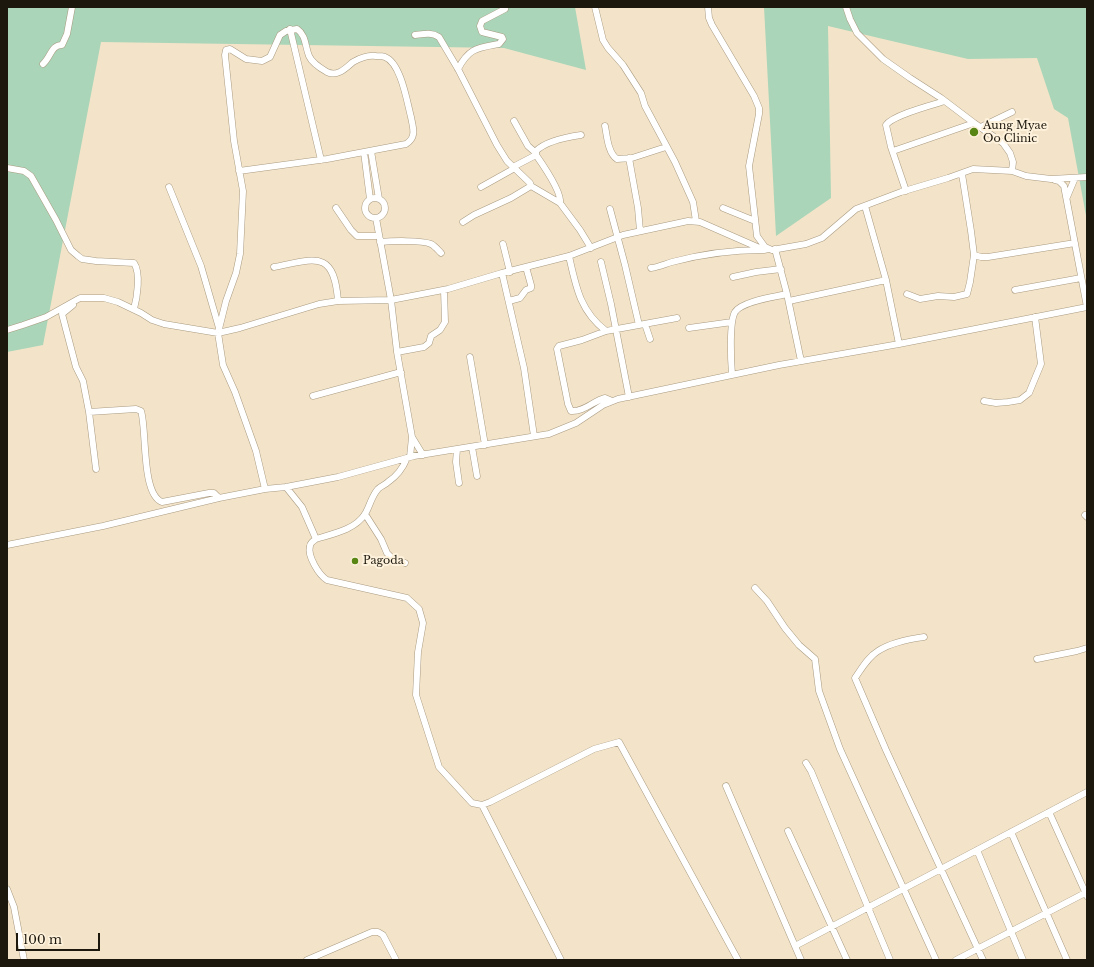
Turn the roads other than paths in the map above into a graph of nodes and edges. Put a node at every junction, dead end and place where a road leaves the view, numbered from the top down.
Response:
1 (72, 7) edge
2 (595, 7) edge
3 (708, 7) edge
4 (846, 7) edge
5 (505, 9) dead end
6 (290, 29) junction
7 (415, 35) dead end
8 (44, 64) dead end
9 (458, 69) junction
10 (945, 101) junction
11 (1012, 112) dead end
12 (514, 121) dead end
13 (974, 123) junction
14 (605, 126) dead end
15 (981, 127) junction
16 (581, 135) dead end
17 (666, 147) junction
18 (371, 151) junction
19 (893, 151) junction
20 (364, 152) junction
21 (536, 154) junction
22 (629, 158) junction
23 (321, 160) junction
24 (514, 167) junction
25 (7, 168) edge
26 (238, 170) junction
27 (1012, 170) junction
28 (962, 174) junction
29 (1087, 177) edge
30 (1075, 178) junction
31 (1051, 179) junction
32 (531, 186) junction
33 (169, 187) dead end
34 (481, 187) dead end
35 (906, 191) junction
36 (370, 199) junction
37 (379, 199) junction
38 (1066, 201) junction
39 (560, 203) junction
40 (865, 206) junction
41 (336, 208) dead end
42 (723, 208) dead end
43 (610, 209) dead end
44 (376, 218) junction
45 (696, 221) junction
46 (755, 221) junction
47 (463, 222) dead end
48 (640, 231) junction
49 (618, 237) junction
50 (380, 239) junction
51 (1075, 243) junction
52 (503, 244) dead end
53 (591, 248) junction
54 (766, 250) junction
55 (775, 250) junction
56 (441, 253) dead end
57 (974, 255) junction
58 (569, 256) junction
59 (601, 262) dead end
60 (274, 267) dead end
61 (526, 267) junction
62 (651, 268) dead end
63 (780, 269) junction
64 (510, 272) junction
65 (502, 273) junction
66 (733, 277) dead end
67 (1081, 278) junction
68 (886, 280) junction
69 (444, 290) junction
70 (1014, 290) dead end
71 (787, 294) junction
72 (908, 294) dead end
73 (80, 298) junction
74 (391, 300) junction
75 (338, 301) junction
76 (509, 301) junction
77 (789, 301) junction
78 (1087, 307) edge
79 (134, 309) junction
80 (1035, 317) junction
81 (677, 318) dead end
82 (732, 322) junction
83 (645, 324) junction
84 (639, 325) junction
85 (689, 328) dead end
86 (616, 329) junction
87 (7, 330) edge
88 (218, 330) junction
89 (606, 331) junction
90 (650, 339) dead end
91 (899, 344) junction
92 (396, 352) junction
93 (470, 357) dead end
94 (801, 361) junction
95 (401, 372) junction
96 (732, 375) junction
97 (313, 396) dead end
98 (629, 397) junction
99 (612, 402) junction
100 (984, 402) dead end
101 (89, 412) junction
102 (534, 436) junction
103 (412, 437) junction
104 (485, 445) junction
105 (472, 447) junction
106 (456, 449) junction
107 (423, 454) junction
108 (408, 457) junction
109 (96, 469) dead end
110 (477, 476) dead end
111 (459, 483) dead end
112 (286, 487) junction
113 (265, 489) junction
114 (219, 498) junction
115 (365, 514) junction
116 (316, 539) junction
117 (7, 545) edge
118 (405, 563) dead end
119 (755, 588) dead end
120 (924, 637) dead end
121 (1087, 648) edge
122 (1037, 659) dead end
123 (806, 763) dead end
124 (726, 786) dead end
125 (1087, 792) edge
126 (482, 805) junction
127 (1049, 812) junction
128 (788, 831) dead end
129 (1011, 832) junction
130 (977, 850) junction
131 (941, 869) junction
132 (7, 889) edge
133 (904, 889) junction
134 (1086, 894) edge
135 (867, 908) junction
136 (1047, 913) junction
137 (832, 927) junction
138 (1012, 931) junction
139 (795, 946) junction
140 (978, 948) junction
141 (311, 959) edge
142 (24, 960) edge
143 (396, 960) edge
144 (562, 960) edge
145 (738, 960) edge
146 (801, 960) edge
147 (847, 960) edge
148 (890, 960) edge
149 (936, 960) edge
150 (956, 960) edge
151 (983, 960) edge
152 (1024, 960) edge
153 (1067, 960) edge

1 - 8 street
2 - 17 street
3 - 46 street
4 - 10 street
5 - 9 street
6 - 18 street
6 - 23 street
6 - 26 street
7 - 9 street
9 - 24 street
10 - 13 street
10 - 19 street
11 - 15 street
12 - 21 street
13 - 15 street
13 - 19 street
14 - 22 street
15 - 27 street
16 - 21 street
17 - 22 street
17 - 45 street
18 - 20 street
18 - 37 street
19 - 35 street
20 - 23 street
20 - 36 street
21 - 24 street
21 - 39 street
22 - 48 street
23 - 26 street
24 - 32 street
24 - 34 street
25 - 79 street
26 - 88 street
27 - 28 street
27 - 31 street
28 - 35 street
28 - 57 street
29 - 30 street
30 - 31 street
30 - 38 street
31 - 38 street
32 - 39 street
32 - 47 street
33 - 88 street
35 - 40 street
36 - 37 street
36 - 44 street
37 - 44 street
38 - 51 street
39 - 53 street
40 - 55 street
40 - 68 street
41 - 50 street
42 - 46 street
43 - 49 street
44 - 50 street
45 - 48 street
45 - 54 street
46 - 54 street
48 - 49 street
49 - 53 street
49 - 84 street
50 - 56 street
50 - 74 street
51 - 57 street
51 - 67 street
52 - 64 street
53 - 58 street
54 - 55 street
54 - 62 street
55 - 63 street
57 - 72 street
58 - 61 street
58 - 89 street
59 - 86 street
60 - 75 street
61 - 64 street
61 - 76 street
63 - 66 street
63 - 71 street
64 - 65 street
65 - 69 street
65 - 76 street
67 - 70 street
67 - 78 street
68 - 77 street
68 - 91 street
69 - 74 street
69 - 92 street
71 - 77 street
71 - 82 street
73 - 79 street
73 - 87 street
73 - 101 street
74 - 75 street
74 - 92 street
75 - 88 street
76 - 102 street
77 - 94 street
78 - 80 street
79 - 88 street
80 - 91 street
80 - 100 street
81 - 83 street
82 - 85 street
82 - 96 street
83 - 84 street
83 - 90 street
84 - 86 street
86 - 89 street
86 - 98 street
88 - 113 street
89 - 99 street
91 - 94 street
92 - 95 street
93 - 104 street
94 - 96 street
95 - 97 street
95 - 103 street
96 - 98 street
98 - 99 street
99 - 102 street
101 - 109 street
101 - 114 street
102 - 104 street
103 - 107 street
103 - 108 street
104 - 105 street
105 - 106 street
105 - 110 street
106 - 107 street
106 - 111 street
107 - 108 street
108 - 112 street
108 - 115 street
112 - 113 street
112 - 116 street
113 - 114 street
114 - 117 street
115 - 116 street
115 - 118 street
116 - 126 street
119 - 133 street
120 - 131 street
121 - 122 street
123 - 135 street
124 - 139 street
125 - 127 street
126 - 144 street
126 - 145 street
127 - 129 street
127 - 134 street
128 - 137 street
129 - 130 street
129 - 136 street
130 - 131 street
130 - 138 street
131 - 133 street
131 - 140 street
132 - 142 street
133 - 135 street
133 - 149 street
134 - 136 street
135 - 137 street
135 - 148 street
136 - 138 street
136 - 153 street
137 - 139 street
137 - 147 street
138 - 140 street
138 - 152 street
139 - 146 street
140 - 150 street
140 - 151 street
141 - 143 street

